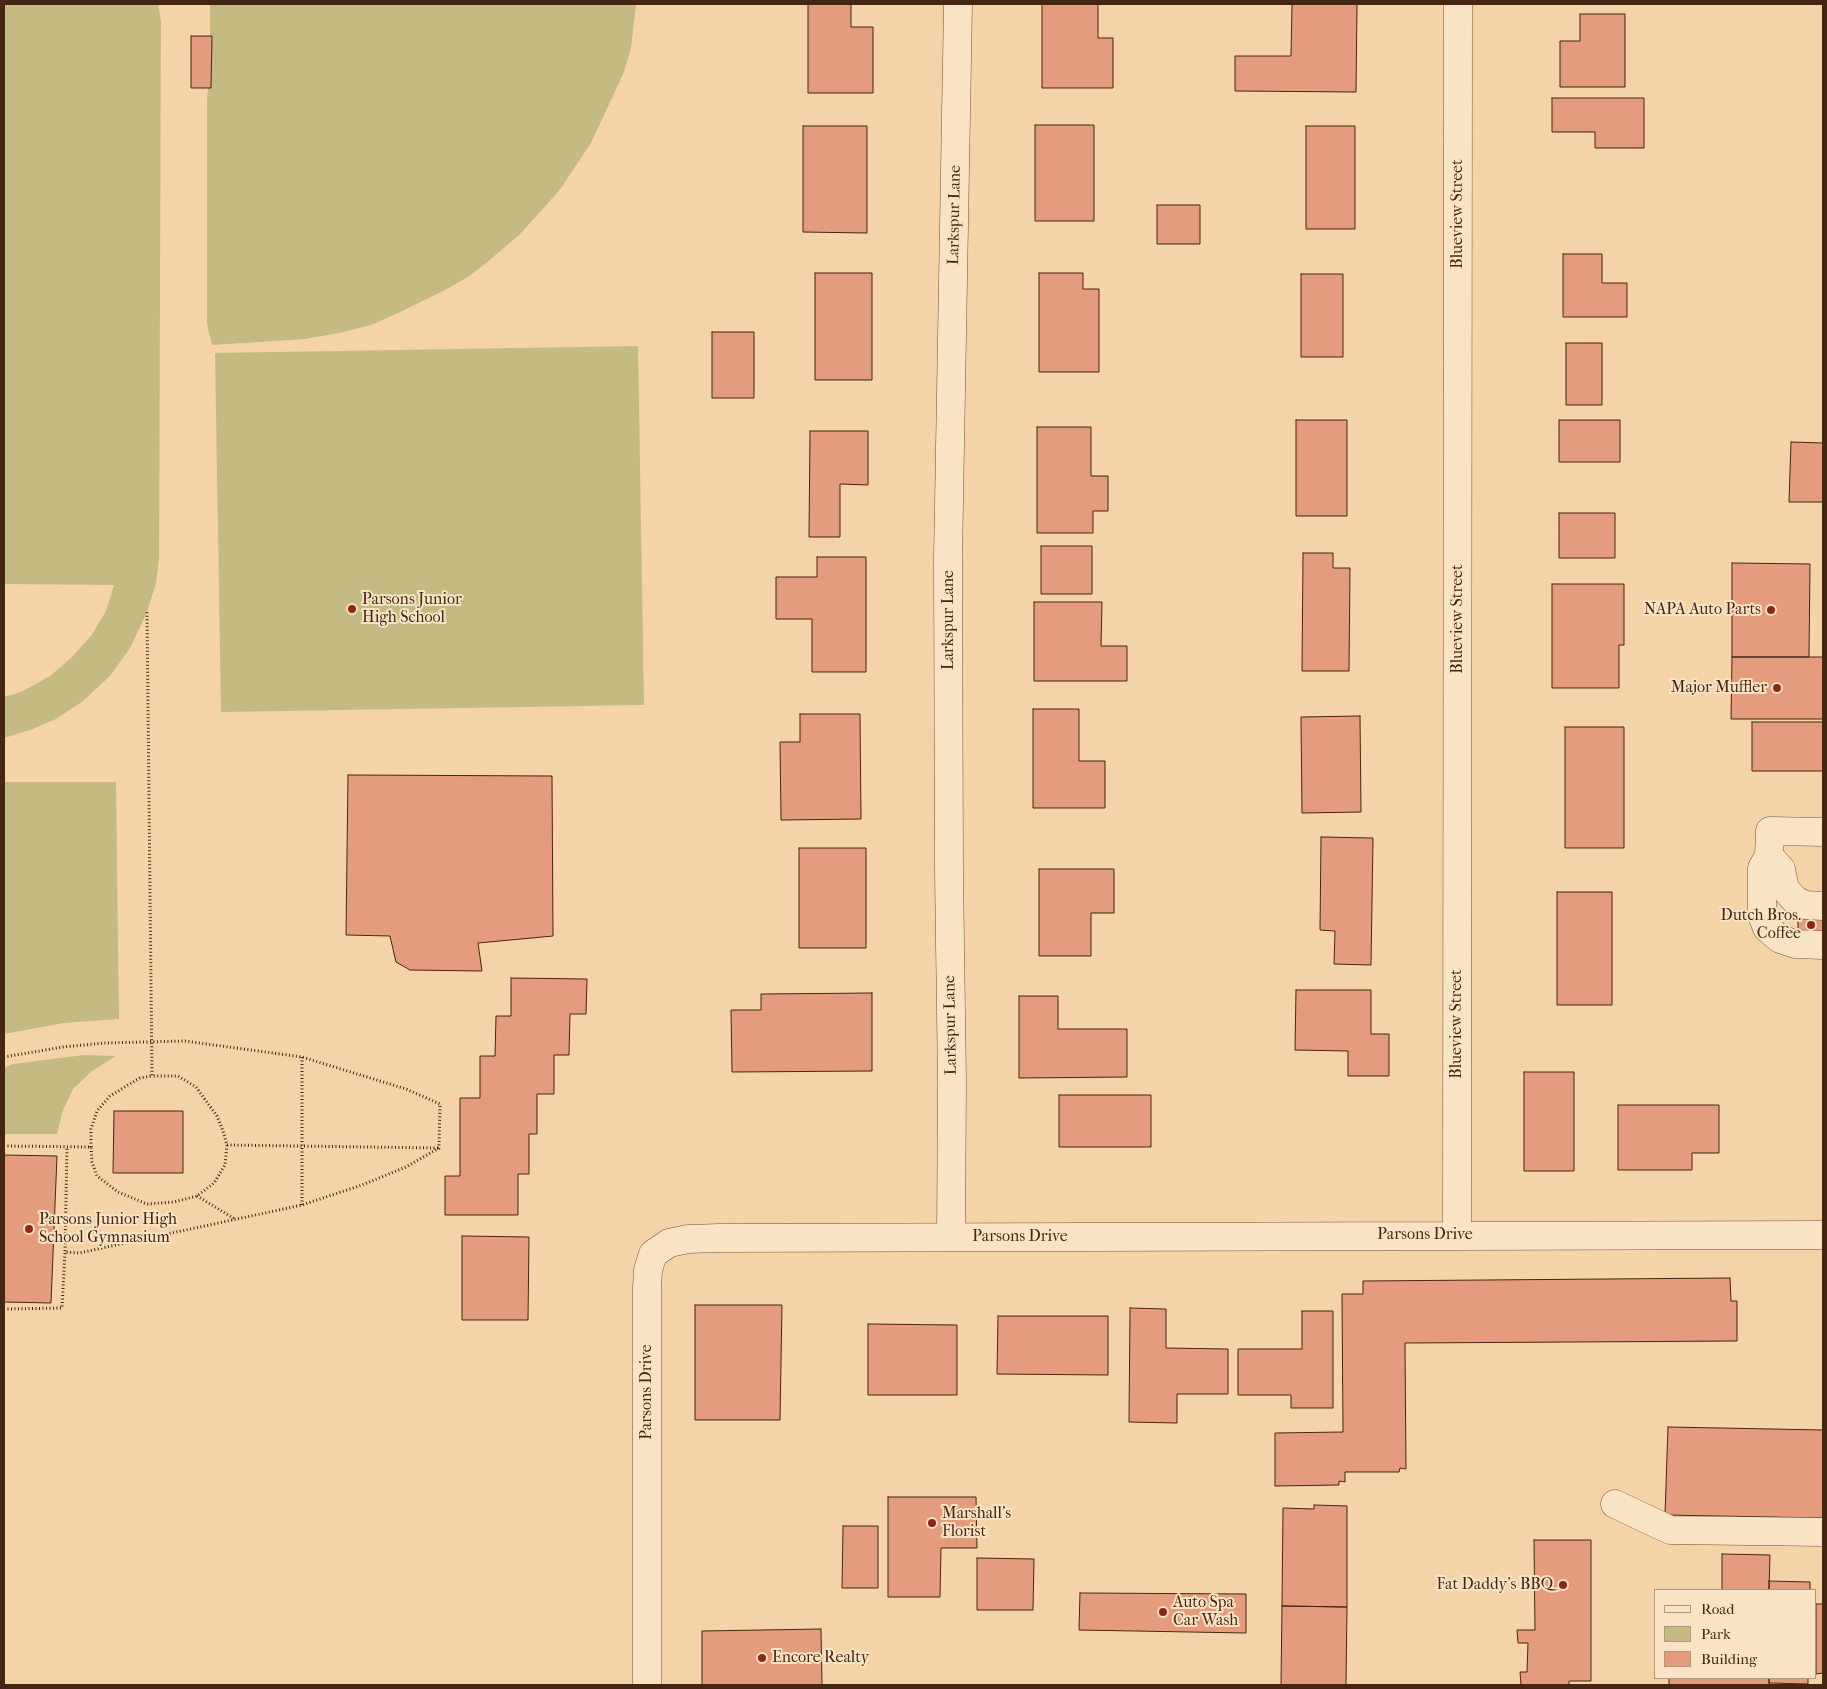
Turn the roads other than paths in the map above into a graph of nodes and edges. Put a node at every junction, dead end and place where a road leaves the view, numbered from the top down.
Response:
1 (958, 4) edge
2 (1458, 4) edge
3 (1823, 832) edge
4 (1769, 856) junction
5 (1823, 906) edge
6 (1823, 945) edge
7 (1457, 1235) junction
8 (1823, 1235) edge
9 (951, 1237) junction
10 (1615, 1504) dead end
11 (1823, 1532) edge
12 (647, 1685) edge

1 - 9 street, Larkspur Lane
2 - 7 street, Blueview Street
3 - 4 street
4 - 5 street
4 - 6 street
7 - 8 street, Parsons Drive
7 - 9 street, Parsons Drive
9 - 12 street, Parsons Drive
10 - 11 street

